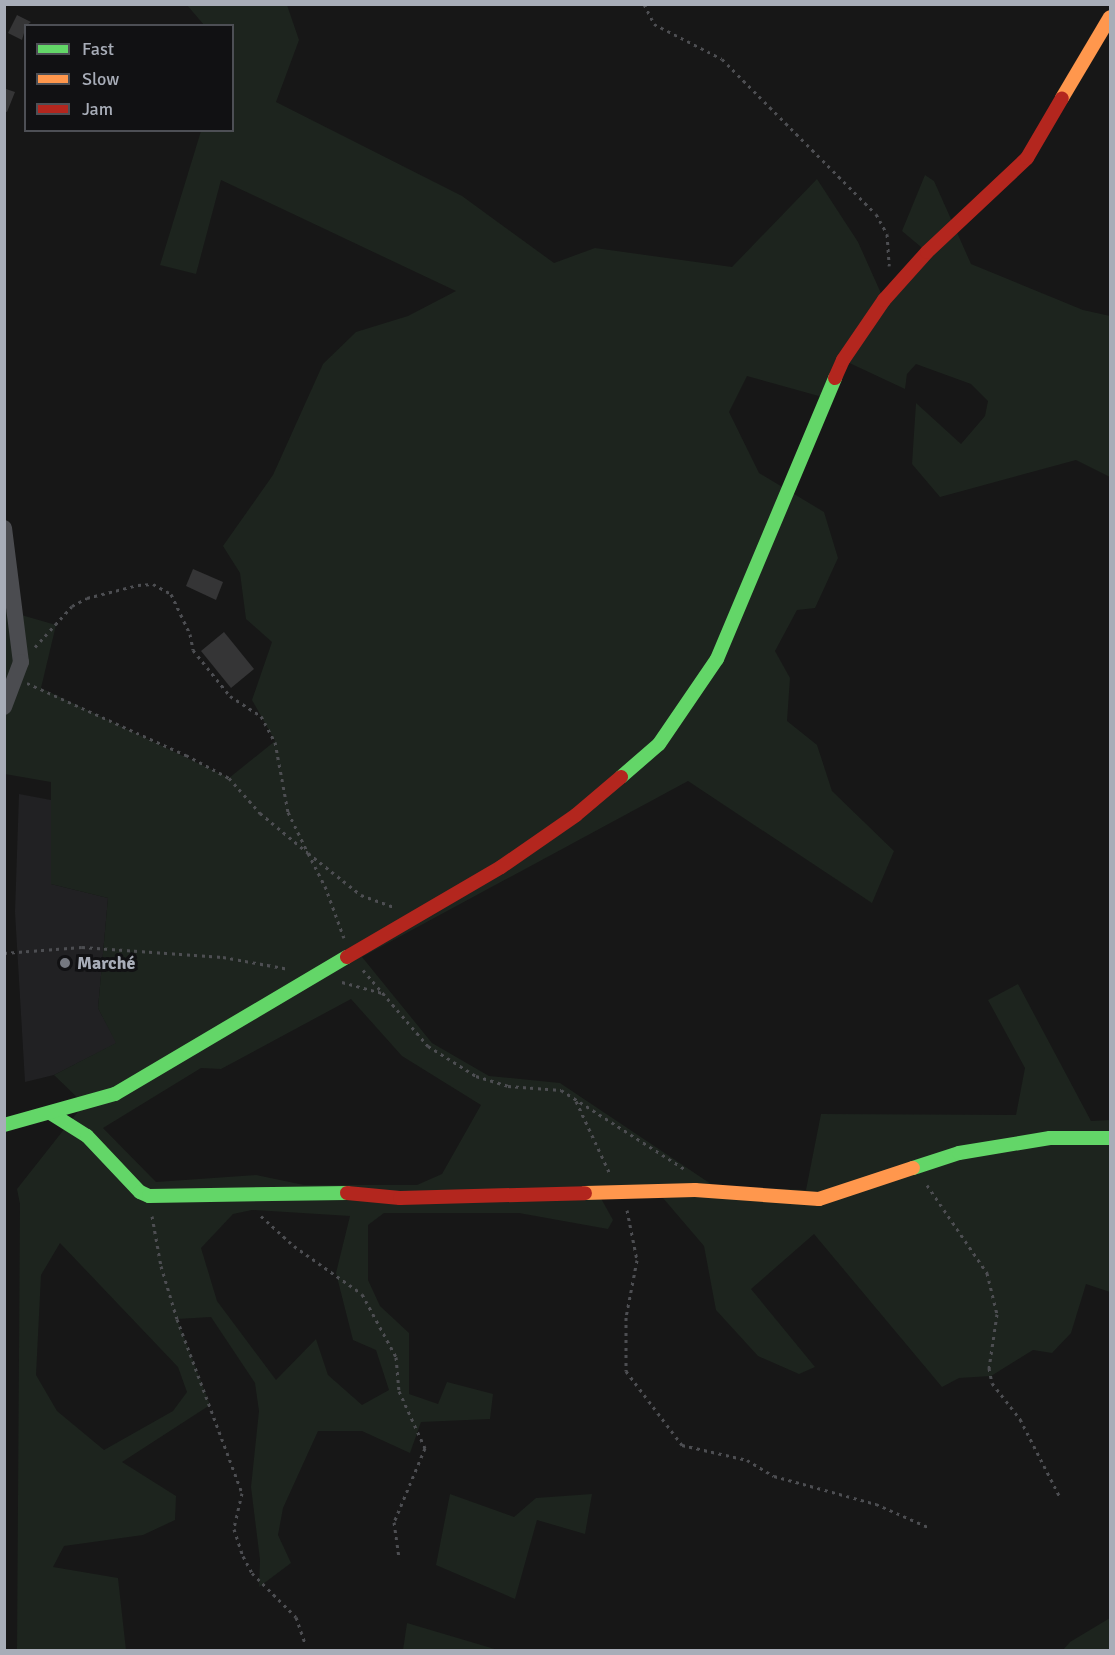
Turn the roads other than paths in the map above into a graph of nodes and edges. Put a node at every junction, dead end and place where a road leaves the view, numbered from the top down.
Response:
1 (1110, 17) edge
2 (4, 528) edge
3 (4, 707) edge
4 (52, 1114) junction
5 (4, 1125) edge
6 (1110, 1138) edge

1 - 4 street
2 - 3 street
4 - 5 street
4 - 6 street

